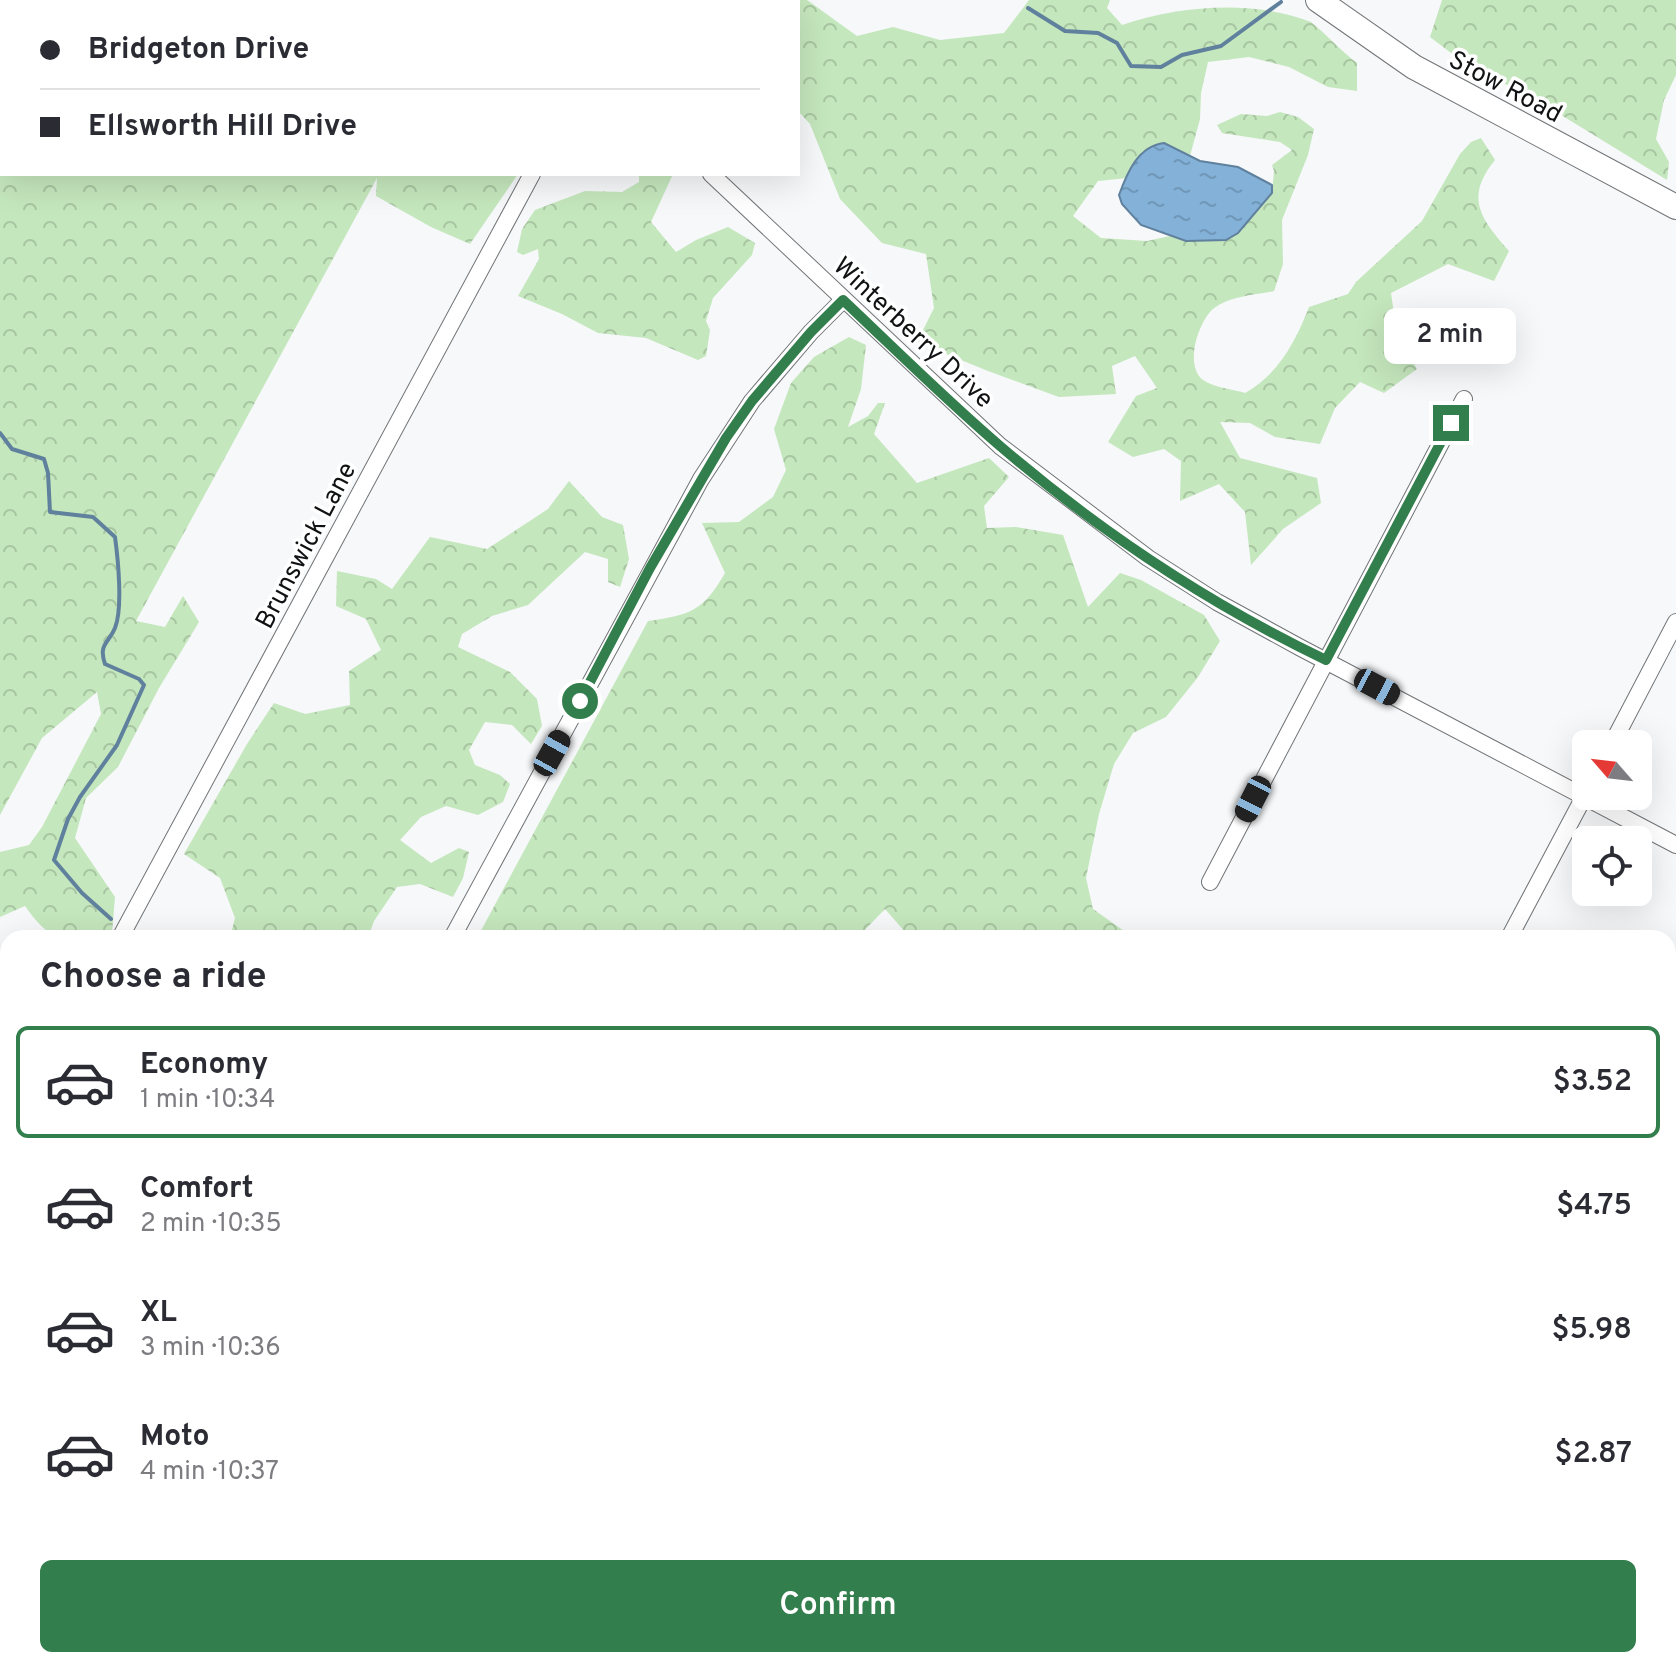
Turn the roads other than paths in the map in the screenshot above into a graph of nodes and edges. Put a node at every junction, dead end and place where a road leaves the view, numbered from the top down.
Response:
1 (1318, 0) edge
2 (531, 176) edge
3 (713, 176) edge
4 (1676, 207) edge
5 (843, 300) junction
6 (1464, 399) dead end
7 (1676, 622) edge
8 (1326, 660) junction
9 (1619, 730) edge
10 (1572, 788) edge
11 (1577, 810) edge
12 (1612, 810) edge
13 (1676, 845) edge
14 (1210, 882) dead end
15 (124, 930) edge
16 (456, 930) edge
17 (1513, 930) edge

1 - 4 street, Stow Road
2 - 15 street, Brunswick Lane
3 - 5 street, Winterberry Drive
5 - 8 street, Winterberry Drive
5 - 16 street
6 - 8 street
7 - 9 street
8 - 10 street, Winterberry Drive
8 - 14 street
11 - 17 street
12 - 13 street, Winterberry Drive

